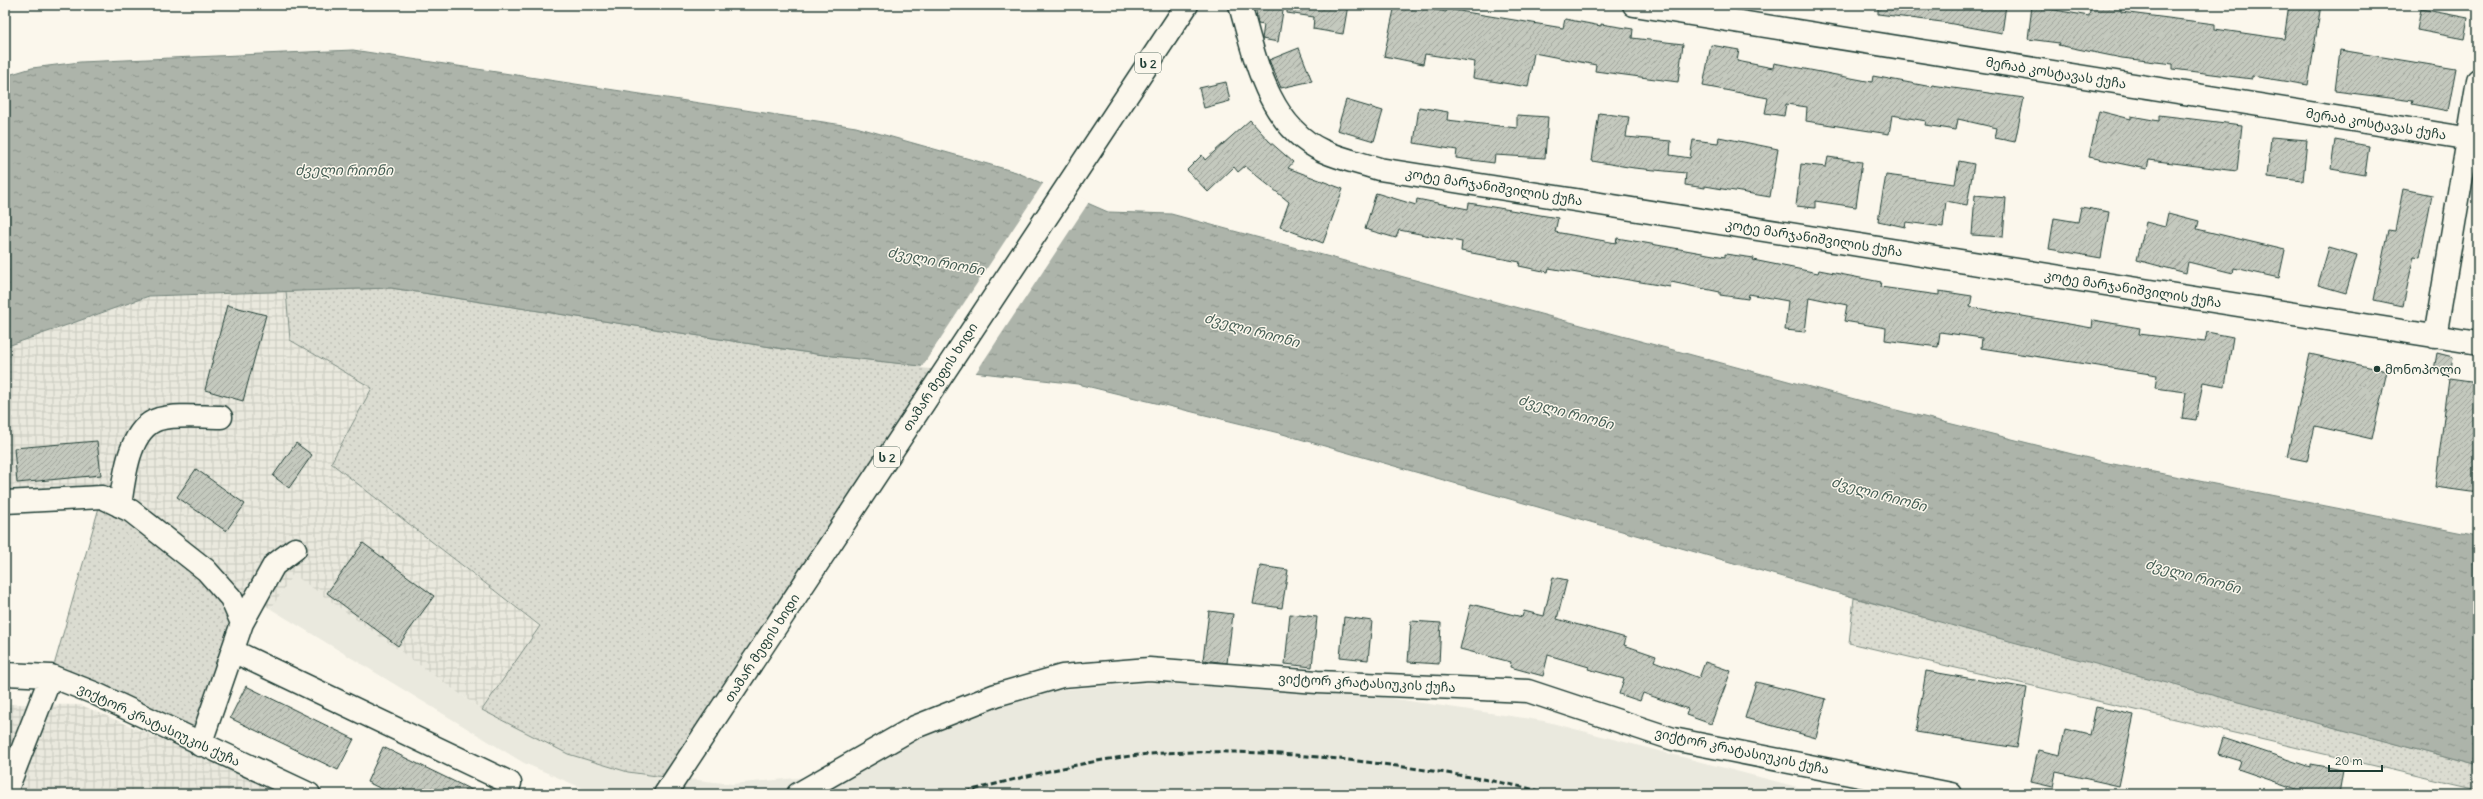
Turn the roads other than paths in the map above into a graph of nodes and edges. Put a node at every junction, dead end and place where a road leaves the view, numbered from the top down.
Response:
1 (1187, 5) edge
2 (1240, 5) edge
3 (1634, 5) edge
4 (2478, 80) edge
5 (2473, 140) edge
6 (2435, 336) junction
7 (2478, 343) edge
8 (221, 417) dead end
9 (5, 502) edge
10 (120, 506) junction
11 (295, 549) dead end
12 (242, 623) junction
13 (233, 651) junction
14 (5, 674) edge
15 (51, 676) junction
16 (200, 744) junction
17 (6, 794) edge
18 (309, 794) edge
19 (506, 794) edge
20 (665, 794) edge
21 (798, 794) edge
22 (1951, 794) edge

1 - 20 main road, თამარ მეფის ხიდი / ს 2
2 - 6 main road, კოტე მარჯანიშვილის ქუჩა
3 - 5 main road, მერაბ კოსტავას ქუჩა
4 - 5 main road
5 - 6 main road
6 - 7 main road, კოტე მარჯანიშვილის ქუჩა
8 - 10 main road
9 - 10 main road
10 - 12 main road
11 - 12 main road
12 - 13 main road
13 - 16 main road
13 - 19 main road
14 - 15 main road, ვიქტორ კრატასიუკის ქუჩა
15 - 16 main road, ვიქტორ კრატასიუკის ქუჩა
15 - 17 main road
16 - 18 main road, ვიქტორ კრატასიუკის ქუჩა
21 - 22 main road, ვიქტორ კრატასიუკის ქუჩა

